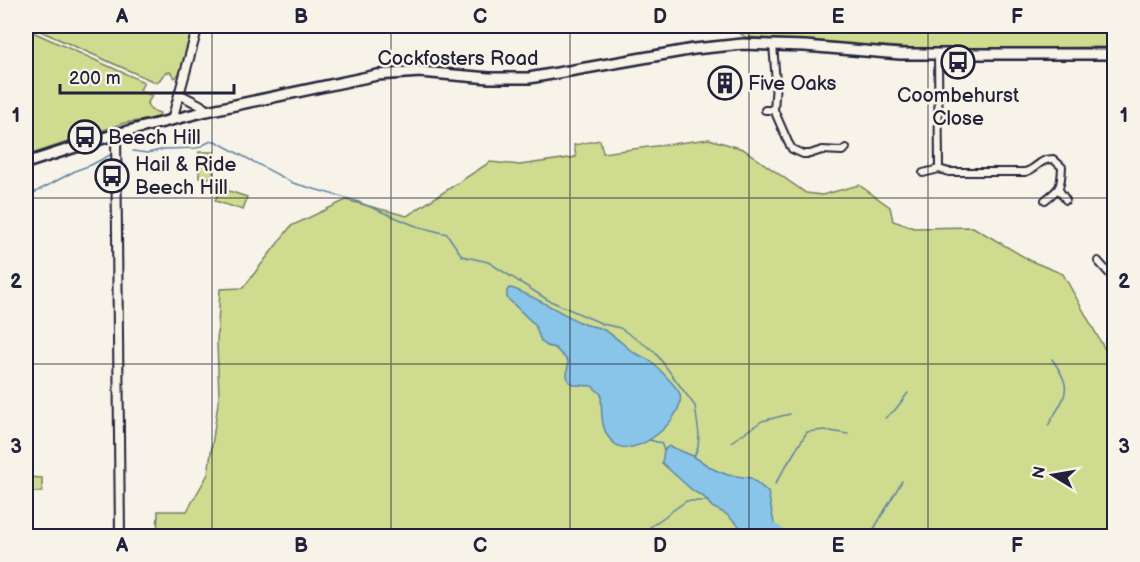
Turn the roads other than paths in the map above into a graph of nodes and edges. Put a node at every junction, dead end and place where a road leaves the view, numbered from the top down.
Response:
1 (198, 26) edge
2 (773, 44) junction
3 (1114, 54) edge
4 (938, 55) junction
5 (179, 94) junction
6 (765, 110) dead end
7 (774, 110) junction
8 (207, 111) junction
9 (172, 120) junction
10 (116, 134) junction
11 (846, 148) dead end
12 (26, 163) edge
13 (939, 169) junction
14 (923, 173) dead end
15 (1059, 190) junction
16 (1045, 200) dead end
17 (1066, 200) dead end
18 (1098, 261) dead end
19 (1114, 279) edge
20 (120, 537) edge

1 - 5 street
2 - 4 main road, Cockfosters Road
2 - 7 street
2 - 8 main road, Cockfosters Road
3 - 4 main road, Cockfosters Road
4 - 13 street
5 - 8 street
5 - 9 street
6 - 7 street
7 - 11 street
8 - 9 main road, Cockfosters Road
9 - 10 main road, Cockfosters Road
10 - 12 main road, Cockfosters Road
10 - 20 street
13 - 14 street
13 - 15 street
15 - 16 street
15 - 17 street
18 - 19 street

